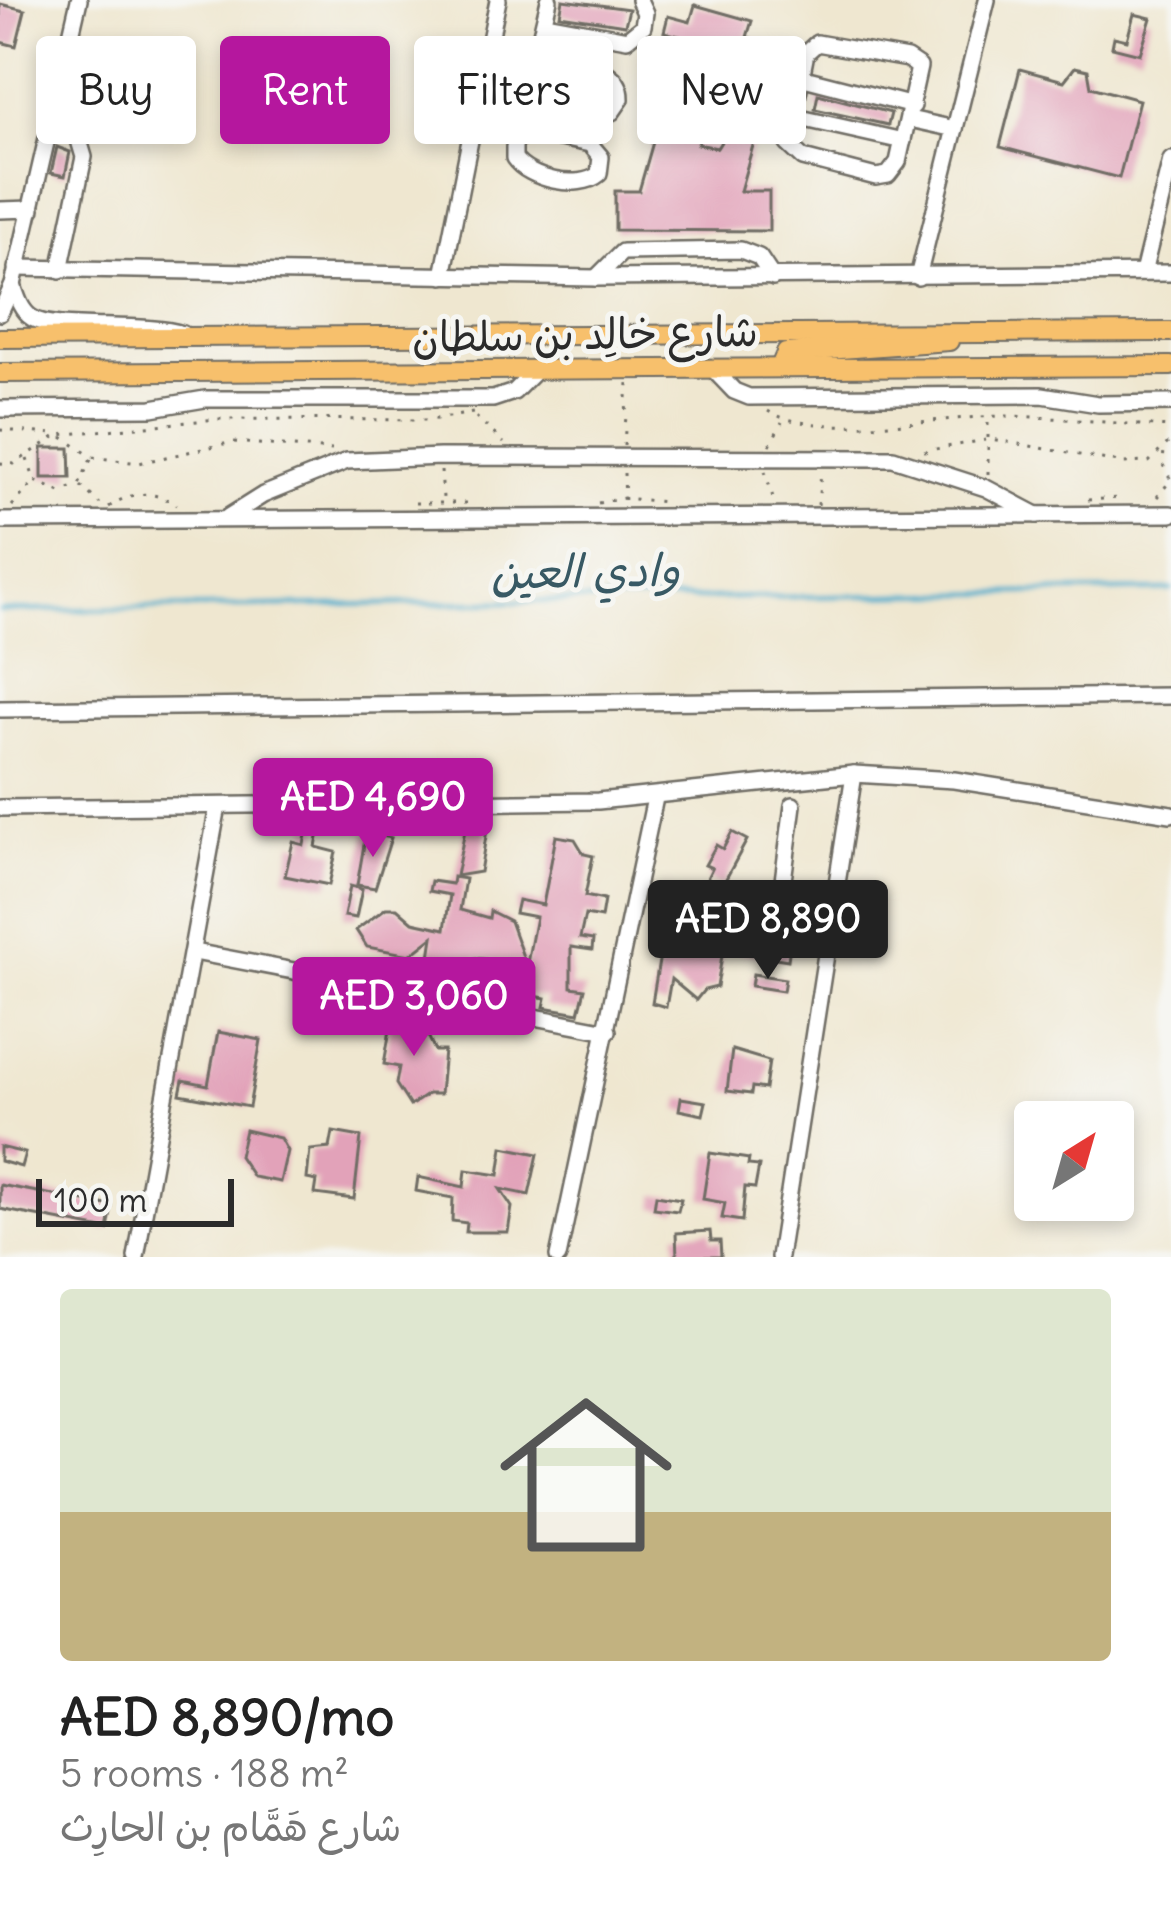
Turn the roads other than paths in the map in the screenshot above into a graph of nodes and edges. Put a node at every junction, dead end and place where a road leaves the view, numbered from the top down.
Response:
1 (76, 0) edge
2 (498, 0) edge
3 (549, 0) edge
4 (639, 0) edge
5 (987, 0) edge
6 (544, 24) junction
7 (69, 36) edge
8 (491, 36) edge
9 (542, 36) edge
10 (806, 58) edge
11 (534, 76) joint
12 (806, 79) edge
13 (911, 112) junction
14 (806, 119) edge
15 (955, 129) junction
16 (519, 130) joint
17 (904, 141) junction
18 (47, 144) edge
19 (80, 144) edge
20 (470, 144) edge
21 (790, 144) edge
22 (1171, 160) edge
23 (32, 209) junction
24 (0, 210) edge
25 (60, 270) junction
26 (1143, 273) junction
27 (1171, 273) edge
28 (443, 276) junction
29 (15, 277) junction
30 (918, 277) junction
31 (596, 278) junction
32 (773, 278) junction
33 (0, 313) edge
34 (1168, 330) edge
35 (970, 333) junction
36 (191, 337) junction
37 (0, 338) edge
38 (1171, 366) edge
39 (781, 367) junction
40 (712, 368) junction
41 (536, 371) junction
42 (0, 373) edge
43 (1171, 403) edge
44 (0, 409) edge
45 (1171, 514) edge
46 (5, 515) edge
47 (1040, 516) junction
48 (226, 518) junction
49 (1171, 697) edge
50 (0, 709) edge
51 (854, 774) junction
52 (655, 798) junction
53 (793, 805) dead end
54 (218, 806) junction
55 (0, 808) edge
56 (1171, 814) edge
57 (833, 908) junction
58 (194, 952) junction
59 (608, 1031) junction
60 (136, 1257) edge
61 (558, 1257) edge
62 (778, 1257) edge

1 - 7 street
2 - 8 street
3 - 6 street
4 - 6 street
5 - 15 street
6 - 9 street
10 - 13 street
11 - 11 street
12 - 13 street
13 - 15 street
13 - 17 street
14 - 17 street
15 - 30 street
16 - 16 street
17 - 21 street
18 - 23 street
19 - 25 street
20 - 28 street
22 - 26 street
23 - 24 street
23 - 29 street
25 - 28 street
25 - 29 street
26 - 27 street
26 - 30 street
28 - 31 street
29 - 33 street
29 - 36 street
30 - 32 street
31 - 32 street
31 - 32 street
34 - 35 main road, شارع خالِد بن سلطان
35 - 36 main road, شارع خالِد بن سلطان
35 - 39 main road
36 - 37 main road, شارع خالِد بن سلطان
38 - 39 main road, شارع خالِد بن سلطان
39 - 40 main road, شارع خالِد بن سلطان
40 - 41 main road, شارع خالِد بن سلطان
40 - 43 street
41 - 42 main road, شارع خالِد بن سلطان
41 - 44 street
45 - 47 street
46 - 48 street
47 - 48 street
47 - 48 street
49 - 50 street
51 - 52 street
51 - 56 street
51 - 57 street
52 - 54 street
52 - 59 street
53 - 57 street
54 - 55 street
54 - 58 street
57 - 62 street
58 - 59 street
58 - 60 street
59 - 61 street

